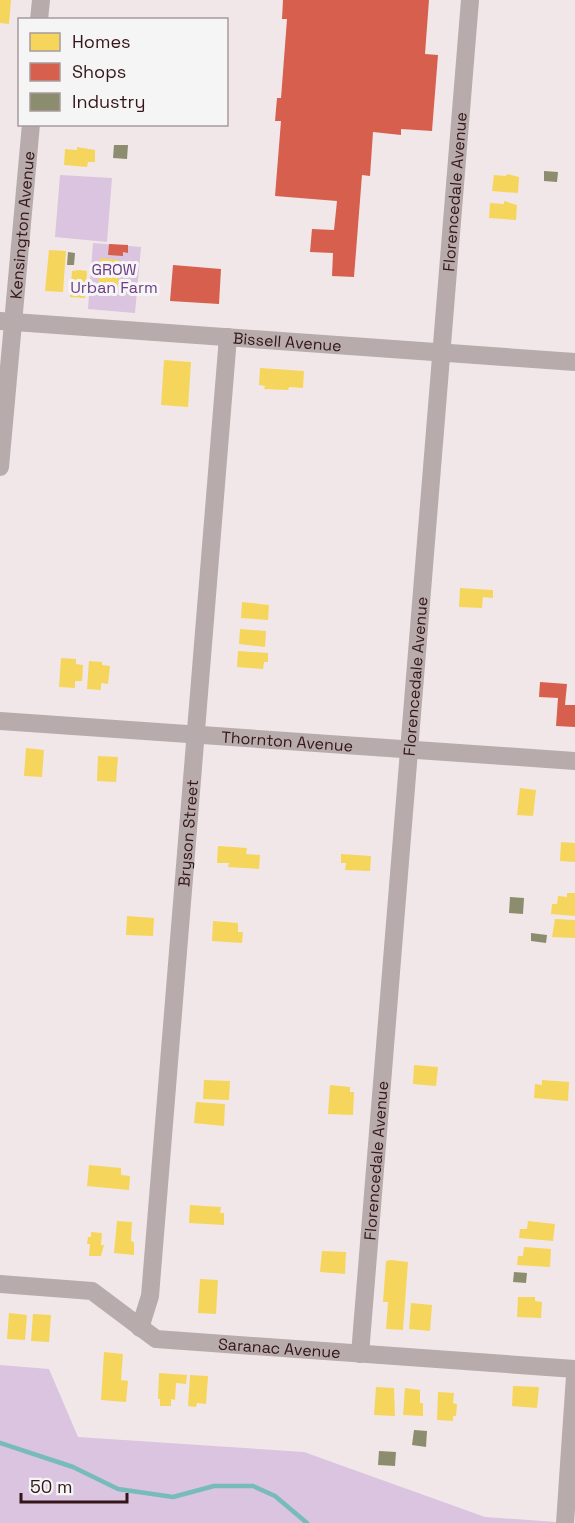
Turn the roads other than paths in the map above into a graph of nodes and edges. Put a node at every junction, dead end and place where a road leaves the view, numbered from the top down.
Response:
1 (41, 0) edge
2 (470, 0) edge
3 (39, 18) edge
4 (31, 126) edge
5 (6, 322) edge
6 (228, 337) junction
7 (442, 353) junction
8 (575, 362) edge
9 (0, 468) edge
10 (0, 721) edge
11 (196, 734) junction
12 (408, 749) junction
13 (575, 761) edge
14 (0, 1284) edge
15 (140, 1328) junction
16 (360, 1354) junction
17 (575, 1369) edge
18 (575, 1376) edge
19 (566, 1520) edge

1 - 3 street
2 - 7 street, Florencedale Avenue
4 - 5 street, Kensington Avenue
5 - 6 street, Bissell Avenue
5 - 9 street, Kensington Avenue
6 - 7 street, Bissell Avenue
6 - 11 street, Bryson Street
7 - 8 street, Bissell Avenue
7 - 12 street, Florencedale Avenue
10 - 11 street, Thornton Avenue
11 - 12 street, Thornton Avenue
11 - 15 street, Bryson Street
12 - 13 street, Thornton Avenue
12 - 16 street, Florencedale Avenue
14 - 15 street, Saranac Avenue
15 - 16 street, Saranac Avenue
16 - 17 street, Saranac Avenue
18 - 19 street

